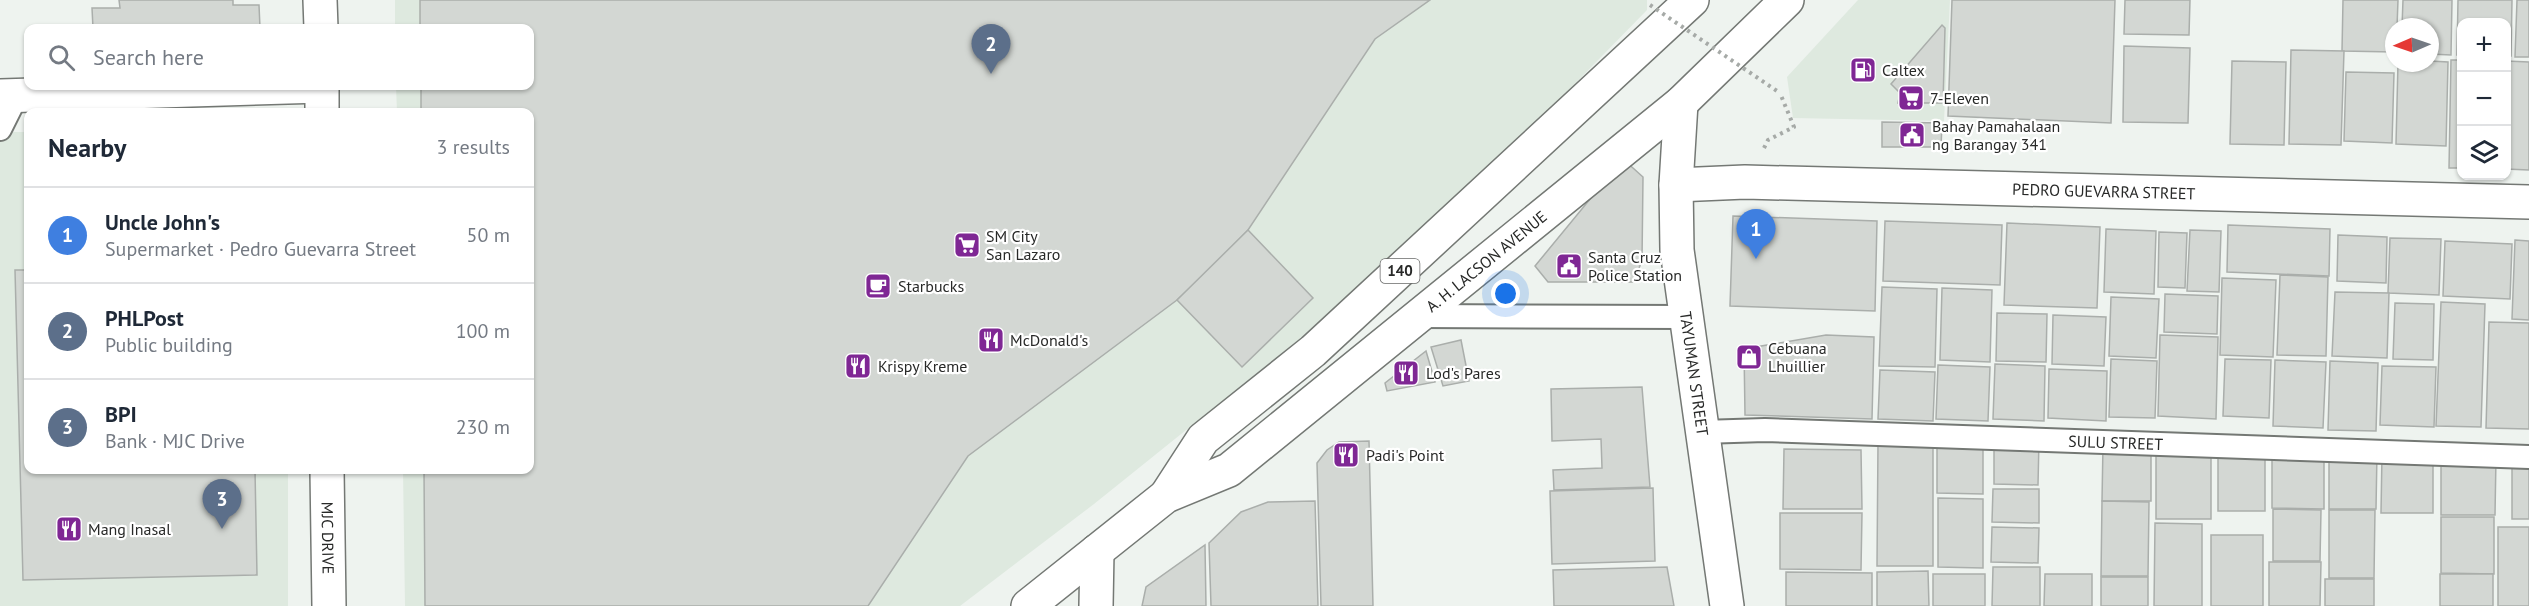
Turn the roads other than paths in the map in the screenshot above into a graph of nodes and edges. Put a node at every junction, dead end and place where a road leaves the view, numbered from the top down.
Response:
1 (320, 0) edge
2 (1787, 0) edge
3 (1675, 5) edge
4 (321, 24) edge
5 (183, 90) edge
6 (322, 90) edge
7 (9, 95) edge
8 (1681, 103) junction
9 (322, 108) edge
10 (0, 129) edge
11 (1676, 185) junction
12 (2529, 202) edge
13 (1419, 316) junction
14 (1686, 317) junction
15 (1702, 432) junction
16 (2529, 457) edge
17 (327, 474) edge
18 (1166, 496) junction
19 (1097, 551) junction
20 (329, 606) edge
21 (1028, 606) edge
22 (1096, 606) edge
23 (1727, 606) edge

1 - 4 main road
2 - 8 main road, A. H. LACSON AVENUE
3 - 18 main road, A. H. LACSON AVENUE / 140
5 - 7 main road
6 - 9 main road
7 - 10 lane
8 - 11 main road, TAYUMAN STREET
8 - 13 main road, A. H. LACSON AVENUE
11 - 12 main road, PEDRO GUEVARRA STREET
11 - 14 main road, TAYUMAN STREET
13 - 14 lane
13 - 18 main road, A. H. LACSON AVENUE
14 - 15 main road, TAYUMAN STREET
15 - 16 lane, SULU STREET
15 - 23 main road, TAYUMAN STREET
17 - 20 main road, MJC DRIVE
18 - 19 main road, A. H. LACSON AVENUE / 140
19 - 21 main road, A. H. LACSON AVENUE
19 - 22 main road

